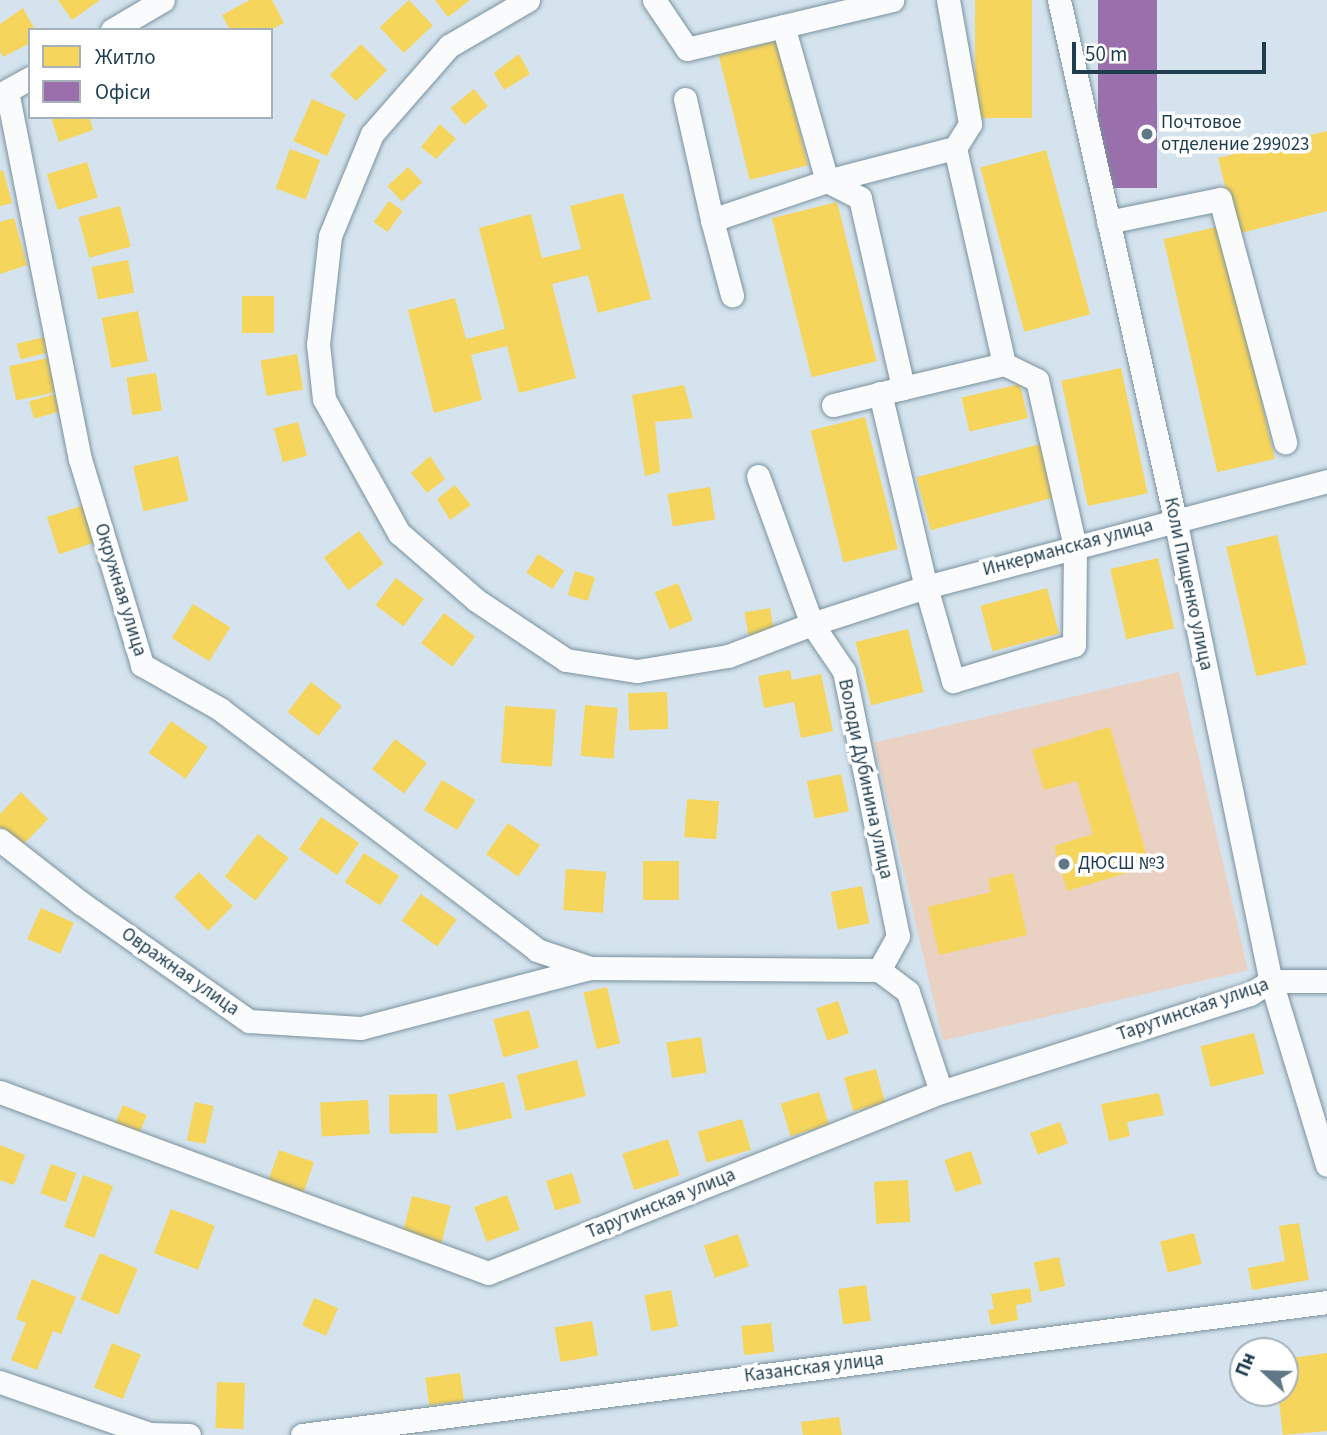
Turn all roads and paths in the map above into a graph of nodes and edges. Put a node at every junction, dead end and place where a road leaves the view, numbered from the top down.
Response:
1 (163, 0) edge
2 (528, 0) edge
3 (654, 0) edge
4 (892, 0) edge
5 (948, 0) edge
6 (1059, 0) edge
7 (783, 26) junction
8 (115, 28) edge
9 (28, 79) edge
10 (685, 99) dead end
11 (954, 148) junction
12 (827, 181) junction
13 (712, 220) junction
14 (1108, 222) junction
15 (732, 295) dead end
16 (1004, 364) junction
17 (903, 388) junction
18 (880, 393) junction
19 (833, 405) dead end
20 (1285, 442) dead end
21 (758, 476) dead end
22 (1327, 481) edge
23 (1175, 519) junction
24 (1075, 547) junction
25 (926, 587) junction
26 (811, 624) junction
27 (0, 840) edge
28 (590, 968) junction
29 (879, 970) junction
30 (1270, 981) junction
31 (1327, 981) edge
32 (0, 1092) edge
33 (940, 1092) junction
34 (1327, 1165) edge
35 (1327, 1302) edge
36 (0, 1382) edge
37 (188, 1435) edge
38 (302, 1435) edge

1 - 8 street
2 - 26 street, Инкерманская улица
3 - 7 street
4 - 7 street
5 - 11 street
6 - 14 street, Коли Пищенко улица
7 - 12 street
9 - 28 street, Окружная улица
10 - 13 street
11 - 12 street
11 - 16 street
12 - 13 street
12 - 17 street
13 - 15 street
14 - 20 street
14 - 23 street, Коли Пищенко улица
16 - 17 street
16 - 24 street
17 - 18 street
18 - 19 street
18 - 25 street
21 - 26 street, Володи Дубинина улица
22 - 23 street, Инкерманская улица
23 - 24 street, Инкерманская улица
23 - 30 street, Коли Пищенко улица
24 - 25 street, Инкерманская улица
24 - 25 street
25 - 26 street, Инкерманская улица
26 - 29 street, Володи Дубинина улица
27 - 28 street, Овражная улица
28 - 29 street
29 - 33 street
30 - 31 street, Тарутинская улица
30 - 33 street, Тарутинская улица
30 - 34 street, Коли Пищенко улица
32 - 33 street, Тарутинская улица
35 - 38 street, Казанская улица
36 - 37 street

